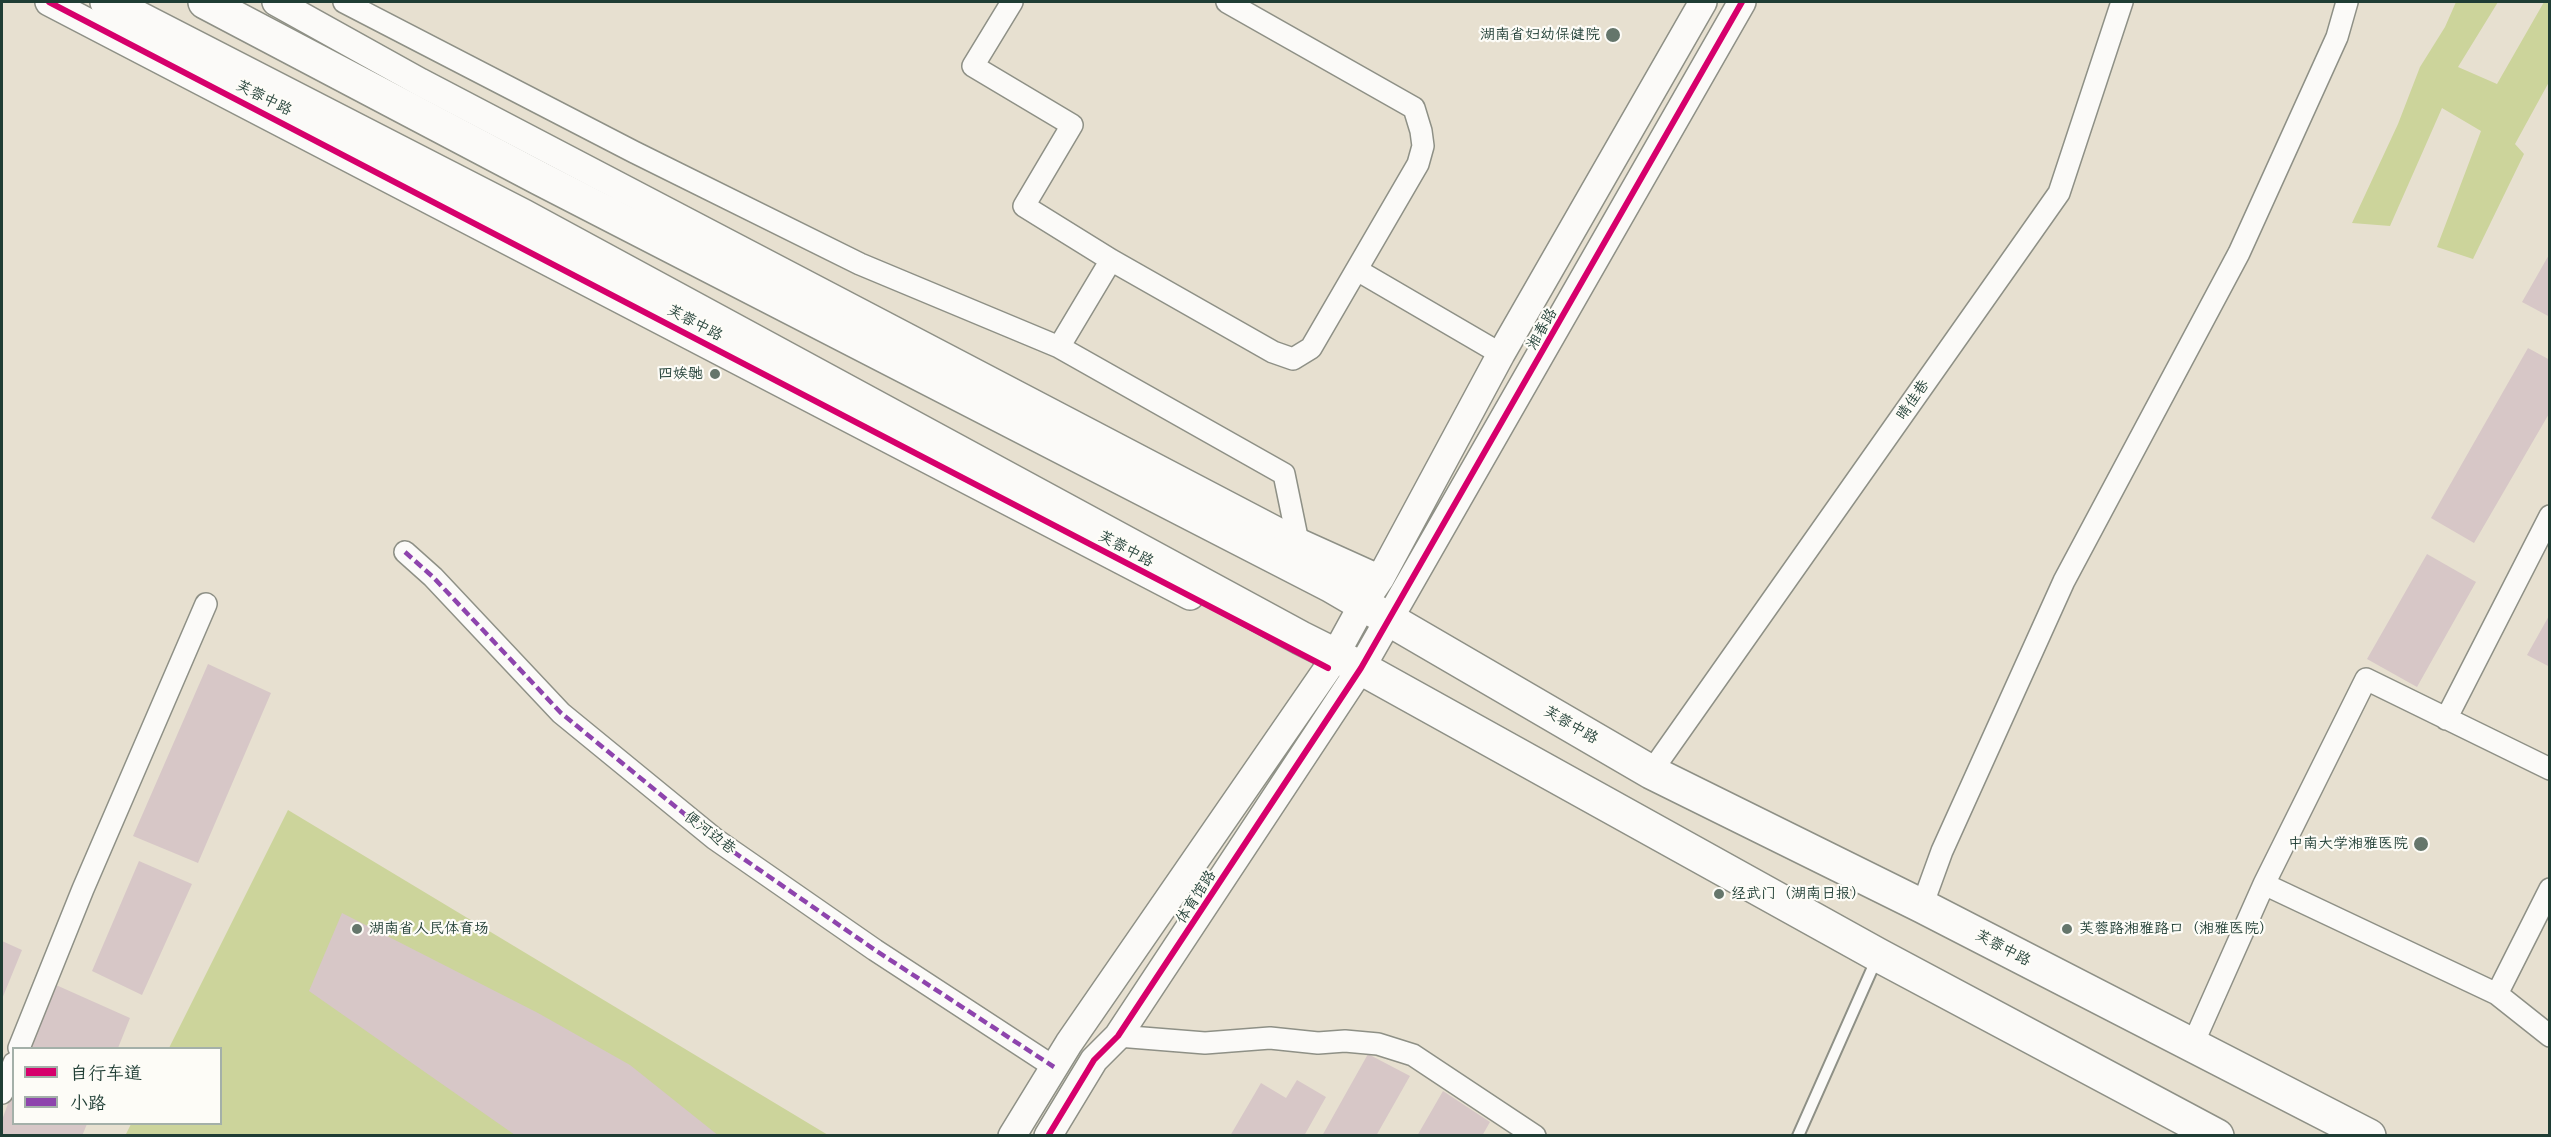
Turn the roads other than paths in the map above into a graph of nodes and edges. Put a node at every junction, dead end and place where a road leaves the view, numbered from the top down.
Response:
1 (50, 2) edge
2 (107, 2) edge
3 (205, 2) edge
4 (276, 2) edge
5 (344, 2) edge
6 (1012, 2) edge
7 (1227, 2) edge
8 (1703, 2) edge
9 (1742, 2) edge
10 (2122, 2) edge
11 (2347, 2) edge
12 (1111, 260) junction
13 (1357, 270) junction
14 (1059, 347) junction
15 (1501, 354) junction
16 (2550, 516) edge
17 (1298, 542) junction
18 (405, 552) dead end
19 (1330, 585) junction
20 (1377, 601) junction
21 (206, 604) dead end
22 (1342, 664) junction
23 (2446, 718) junction
24 (2550, 769) edge
25 (1651, 772) junction
26 (2264, 884) junction
27 (2550, 889) edge
28 (1922, 906) junction
29 (1878, 955) junction
30 (2497, 994) junction
31 (1118, 1036) junction
32 (2550, 1036) edge
33 (19, 1047) edge
34 (2192, 1047) junction
35 (1054, 1067) junction
36 (12, 1068) edge
37 (2, 1093) edge
38 (1012, 1136) edge
39 (1048, 1136) edge
40 (1535, 1136) edge
41 (1798, 1136) edge
42 (2217, 1136) edge
43 (2369, 1136) edge

1 - 22 street, 芙蓉中路
2 - 22 main road, 芙蓉中路
3 - 19 main road, 芙蓉中路
4 - 17 street
5 - 14 street
6 - 12 street
7 - 13 street
8 - 15 street, 湘春路
9 - 20 street, 湘春路
10 - 25 street, 晴佳巷
11 - 28 street
12 - 13 street
12 - 14 street
13 - 15 street
14 - 17 street
15 - 20 street, 湘春路
16 - 23 street
17 - 19 main road
17 - 20 street
18 - 35 street, 便河边巷
19 - 20 main road, 芙蓉中路
20 - 22 street, 湘春路
20 - 25 main road, 芙蓉中路
21 - 33 street
22 - 29 main road, 芙蓉中路
22 - 31 street, 体育馆路
22 - 35 street, 体育馆路
23 - 24 street
23 - 26 street
25 - 28 main road, 芙蓉中路
26 - 30 street
26 - 34 street
27 - 30 street
28 - 34 main road, 芙蓉中路
29 - 41 lane
29 - 42 main road, 芙蓉中路
30 - 32 street
31 - 39 street, 体育馆路
31 - 40 street
34 - 43 main road, 芙蓉中路
35 - 38 street, 体育馆路
36 - 37 street

